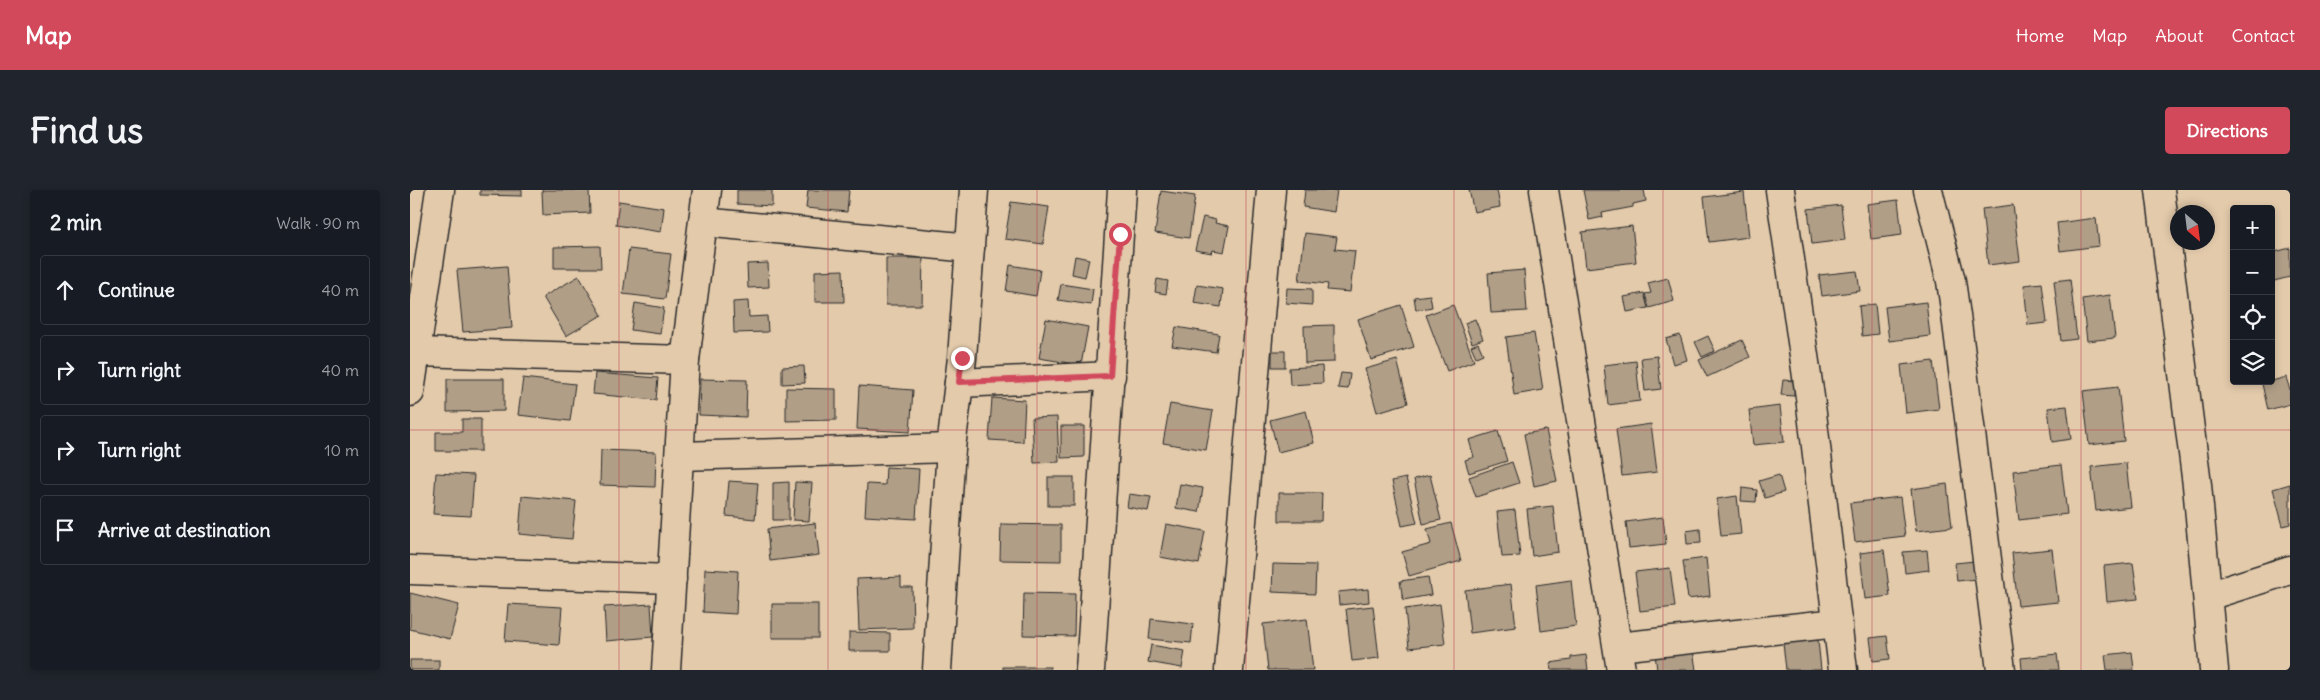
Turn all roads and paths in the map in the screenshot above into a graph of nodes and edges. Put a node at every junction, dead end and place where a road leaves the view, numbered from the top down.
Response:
1 (440, 190) edge
2 (707, 190) edge
3 (974, 190) edge
4 (1122, 190) edge
5 (1271, 190) edge
6 (1544, 190) edge
7 (1780, 190) edge
8 (1928, 190) edge
9 (2160, 190) edge
10 (703, 222) junction
11 (422, 242) edge
12 (970, 248) junction
13 (417, 352) junction
14 (685, 360) junction
15 (1110, 376) junction
16 (959, 382) junction
17 (410, 392) edge
18 (951, 448) junction
19 (680, 456) junction
20 (410, 570) edge
21 (2290, 570) edge
22 (672, 579) junction
23 (2208, 596) junction
24 (1838, 623) junction
25 (1619, 659) edge
26 (666, 670) edge
27 (937, 670) edge
28 (1090, 670) edge
29 (1229, 670) edge
30 (1843, 670) edge
31 (2001, 670) edge
32 (2214, 670) edge

1 - 11 street
2 - 10 street
3 - 12 street
4 - 15 street
5 - 29 street
6 - 25 street
7 - 24 street
8 - 31 street
9 - 23 street
10 - 12 street
10 - 14 street
11 - 13 street
12 - 16 street
13 - 14 street
13 - 17 street
14 - 19 street
15 - 16 street
15 - 28 street
16 - 18 street
18 - 19 street
18 - 27 street
19 - 22 street
20 - 22 street
21 - 23 street
22 - 26 street
23 - 32 street
24 - 25 street
24 - 30 street

